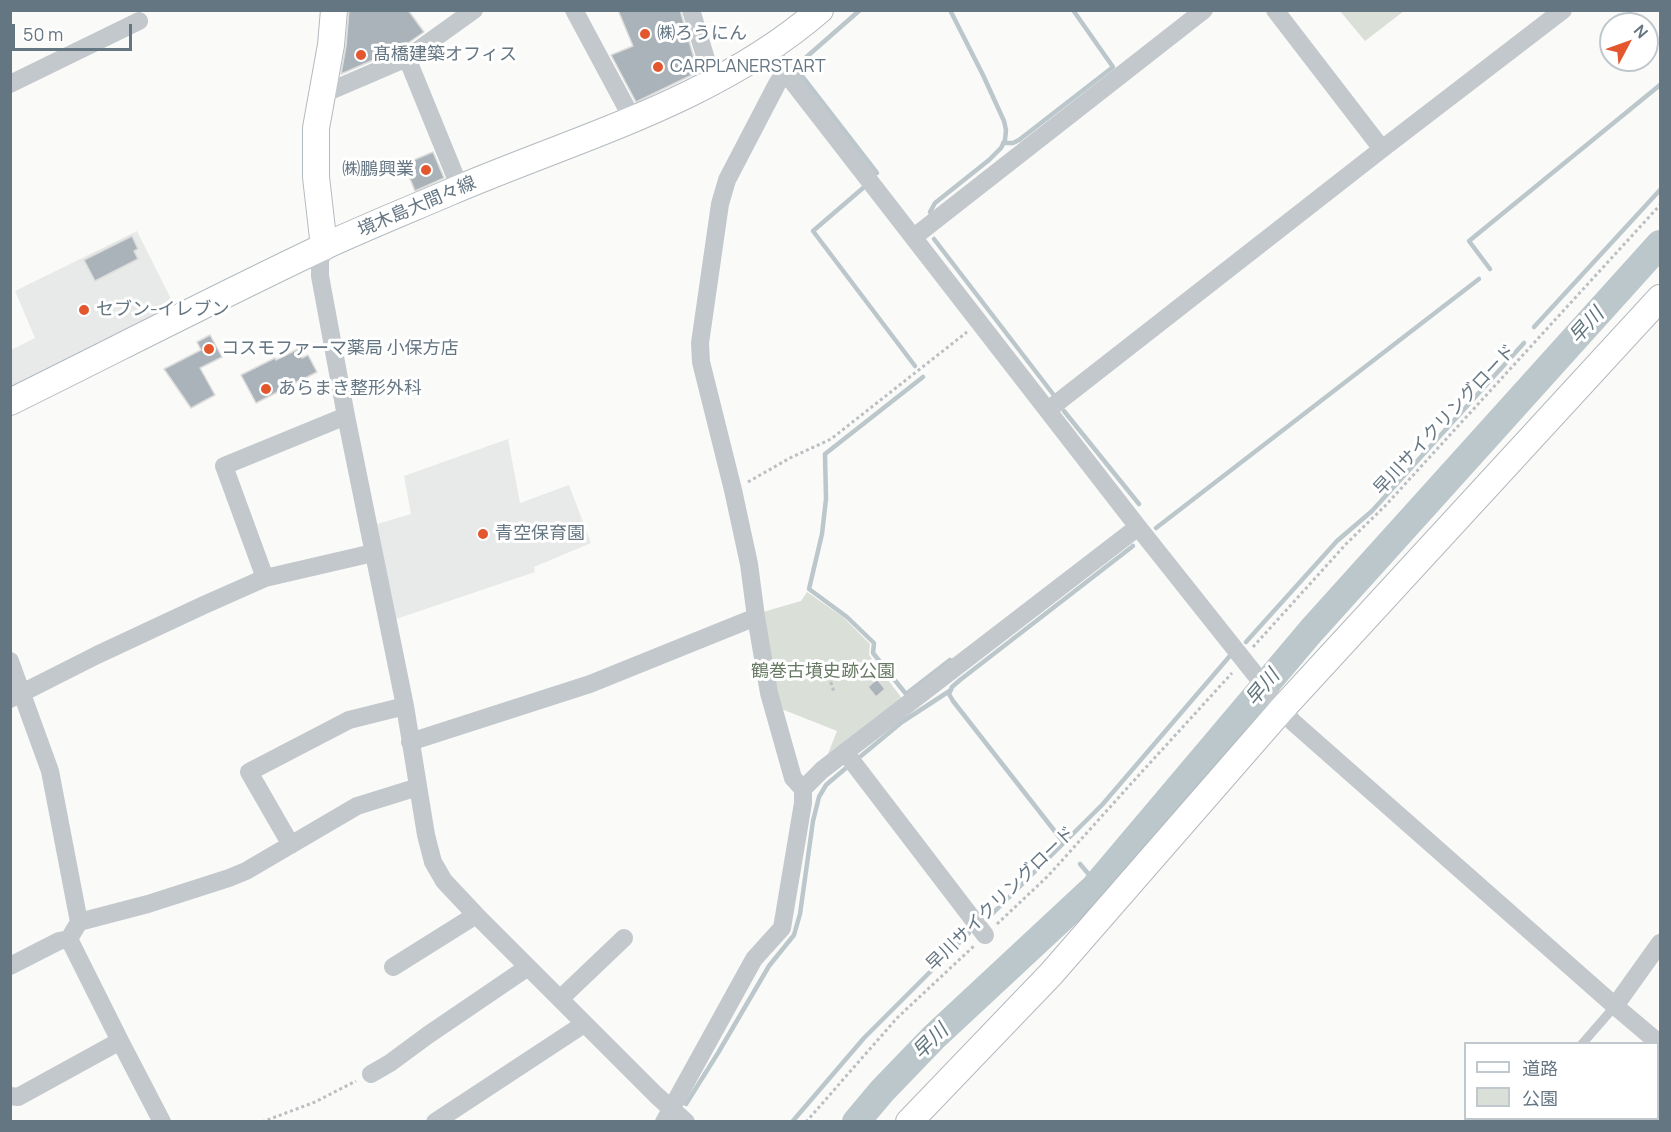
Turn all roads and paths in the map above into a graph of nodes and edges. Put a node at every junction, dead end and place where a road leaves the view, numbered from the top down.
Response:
1 (334, 10) edge
2 (474, 10) edge
3 (574, 10) edge
4 (691, 10) edge
5 (1204, 10) edge
6 (1275, 10) edge
7 (1563, 10) edge
8 (817, 12) edge
9 (139, 21) dead end
10 (770, 48) junction
11 (408, 58) junction
12 (785, 72) junction
13 (713, 82) junction
14 (10, 84) edge
15 (323, 94) junction
16 (632, 118) junction
17 (1382, 149) junction
18 (460, 188) junction
19 (1660, 205) edge
20 (914, 237) junction
21 (324, 247) junction
22 (1660, 298) edge
23 (979, 323) junction
24 (10, 402) edge
25 (1048, 411) junction
26 (346, 416) junction
27 (733, 490) junction
28 (1138, 527) junction
29 (374, 553) junction
30 (265, 578) junction
31 (756, 617) junction
32 (10, 661) edge
33 (1244, 662) junction
34 (825, 665) dead end
35 (834, 692) dead end
36 (16, 695) edge
37 (405, 706) junction
38 (1280, 706) junction
39 (410, 742) junction
40 (845, 752) junction
41 (418, 787) junction
42 (803, 789) junction
43 (291, 844) junction
44 (476, 915) junction
45 (79, 922) junction
46 (985, 935) junction
47 (624, 938) dead end
48 (69, 939) junction
49 (1660, 942) edge
50 (10, 966) edge
51 (393, 967) dead end
52 (528, 967) junction
53 (560, 999) junction
54 (1615, 1006) junction
55 (584, 1024) junction
56 (120, 1041) junction
57 (1584, 1042) edge
58 (1658, 1042) edge
59 (371, 1074) joint
60 (10, 1096) edge
61 (667, 1115) edge
62 (162, 1122) edge
63 (262, 1122) edge
64 (435, 1122) edge
65 (686, 1122) edge
66 (806, 1122) edge
67 (909, 1122) edge

1 - 15 street
2 - 11 street
3 - 16 street
4 - 13 street
5 - 20 street
6 - 17 street
7 - 17 street
8 - 10 street, 境木島大間々線
9 - 14 street
10 - 12 street
10 - 13 street, 境木島大間々線
11 - 15 street
11 - 18 street
12 - 20 street
12 - 27 street
13 - 16 street, 境木島大間々線
15 - 21 street
16 - 18 street, 境木島大間々線
17 - 25 street
18 - 21 street, 境木島大間々線
19 - 33 path, 早川サイクリングロード
20 - 23 street
21 - 24 street, 境木島大間々線
21 - 26 street
22 - 38 street
23 - 25 street
23 - 27 path
25 - 28 street
26 - 29 street
26 - 30 street
27 - 31 street
28 - 33 street
28 - 40 street
29 - 30 street
29 - 37 street
30 - 36 street
31 - 39 street
31 - 42 street
32 - 36 street
33 - 38 street
33 - 46 path, 早川サイクリングロード
34 - 35 path
36 - 45 street
37 - 39 street
37 - 43 street
38 - 54 street
38 - 67 street
39 - 41 street
40 - 42 street
40 - 46 street
41 - 43 street
41 - 44 street
42 - 61 street
43 - 45 street
44 - 51 street
44 - 52 street
45 - 48 street
46 - 66 path, 早川サイクリングロード
47 - 53 street
48 - 50 street
48 - 56 street
49 - 54 street
52 - 53 street
52 - 59 street
53 - 55 street
54 - 57 lane
54 - 58 street
55 - 61 street
55 - 64 street
56 - 60 street
56 - 62 street
59 - 63 path
61 - 65 street

